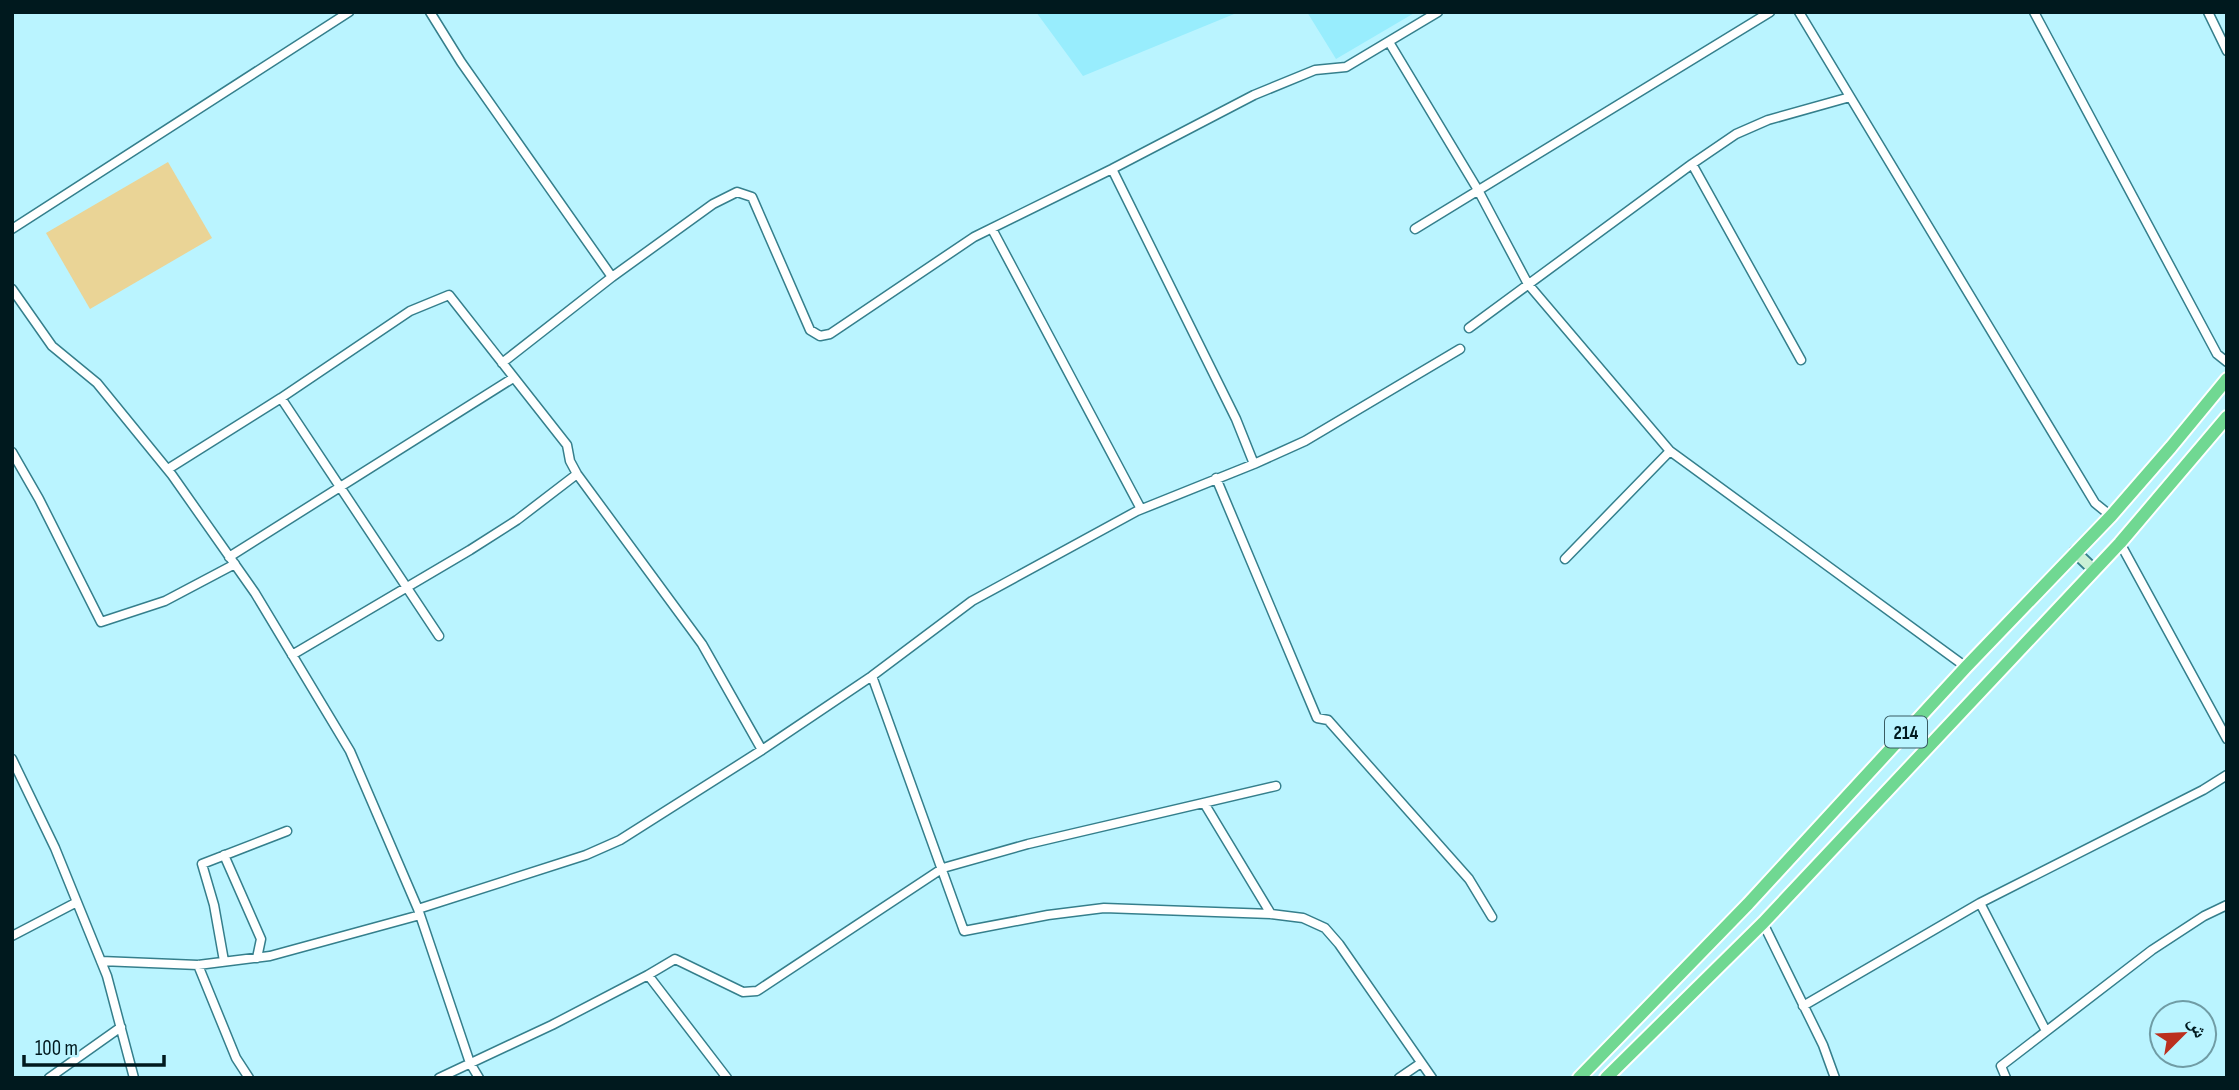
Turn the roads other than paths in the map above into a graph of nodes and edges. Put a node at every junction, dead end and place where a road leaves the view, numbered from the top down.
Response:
1 (349, 12) edge
2 (430, 12) edge
3 (1438, 12) edge
4 (1770, 12) edge
5 (1799, 12) edge
6 (2034, 12) edge
7 (2208, 12) edge
8 (1389, 42) junction
9 (2227, 51) edge
10 (1850, 97) junction
11 (1692, 164) junction
12 (1112, 169) junction
13 (1478, 190) junction
14 (12, 229) edge
15 (992, 229) junction
16 (1415, 229) dead end
17 (612, 276) junction
18 (1528, 284) junction
19 (12, 289) edge
20 (1469, 328) dead end
21 (1460, 349) dead end
22 (1801, 360) dead end
23 (2227, 362) edge
24 (502, 363) junction
25 (513, 378) junction
26 (2227, 380) edge
27 (281, 398) junction
28 (2227, 417) edge
29 (1670, 451) junction
30 (12, 452) edge
31 (1254, 464) junction
32 (168, 470) junction
33 (577, 474) junction
34 (1216, 478) junction
35 (341, 487) junction
36 (1141, 509) junction
37 (2111, 516) junction
38 (2120, 542) junction
39 (2076, 552) junction
40 (1565, 559) dead end
41 (232, 561) junction
42 (2094, 570) junction
43 (407, 586) junction
44 (439, 636) dead end
45 (292, 655) junction
46 (1966, 667) junction
47 (872, 676) junction
48 (2227, 739) edge
49 (762, 750) junction
50 (12, 759) edge
51 (2227, 775) edge
52 (1276, 786) dead end
53 (1204, 803) junction
54 (287, 831) dead end
55 (224, 855) junction
56 (943, 868) junction
57 (77, 902) junction
58 (1980, 903) junction
59 (2227, 905) edge
60 (419, 912) junction
61 (1271, 915) junction
62 (1492, 917) dead end
63 (1763, 923) junction
64 (12, 936) edge
65 (257, 958) junction
66 (101, 961) junction
67 (225, 961) junction
68 (198, 965) junction
69 (648, 975) junction
70 (1804, 1006) junction
71 (121, 1027) junction
72 (2046, 1031) junction
73 (470, 1063) junction
74 (1421, 1063) junction
75 (49, 1078) edge
76 (134, 1078) edge
77 (249, 1078) edge
78 (439, 1078) edge
79 (479, 1078) edge
80 (727, 1078) edge
81 (1399, 1078) edge
82 (1432, 1078) edge
83 (1579, 1078) edge
84 (1606, 1078) edge
85 (1835, 1078) edge
86 (2007, 1078) edge

1 - 14 street
2 - 17 street
3 - 8 street
4 - 13 street
5 - 10 street
6 - 23 street
7 - 9 street
8 - 12 street
8 - 13 street
10 - 11 street
10 - 37 street
11 - 18 street
11 - 22 street
12 - 15 street
12 - 31 street
13 - 16 street
13 - 18 street
15 - 17 street
15 - 36 street
17 - 24 street
18 - 20 street
18 - 29 street
19 - 32 street
21 - 31 street
24 - 25 street
24 - 27 street
25 - 33 street
25 - 35 street
26 - 37 highway, 214
27 - 32 street
27 - 35 street
28 - 38 highway, 214
29 - 40 street
29 - 46 street
30 - 41 street
31 - 34 street
32 - 41 street
33 - 43 street
33 - 49 street
34 - 36 street
34 - 62 street
35 - 41 street
35 - 43 street
36 - 47 street
37 - 39 highway, 214
38 - 42 highway, 214
38 - 48 street
39 - 42 main road
39 - 46 highway, 214
41 - 45 street
42 - 63 highway, 214
43 - 44 street
43 - 45 street
45 - 60 street
46 - 83 highway, 214
47 - 49 street
47 - 56 street
49 - 60 street
50 - 57 street
51 - 58 street
52 - 53 street
53 - 56 street
53 - 61 street
54 - 55 street
55 - 65 street
55 - 67 street
56 - 61 street
56 - 69 street
57 - 64 street
57 - 66 street
58 - 70 street
58 - 72 street
59 - 72 street
60 - 65 street
60 - 73 street
61 - 74 street
63 - 70 street
63 - 84 highway, 214
65 - 67 street
66 - 68 street
66 - 71 street
67 - 68 street
68 - 77 street
69 - 73 street
69 - 80 street
70 - 85 street
71 - 75 street
71 - 76 street
72 - 86 street
73 - 78 street
73 - 79 street
74 - 81 street
74 - 82 street

